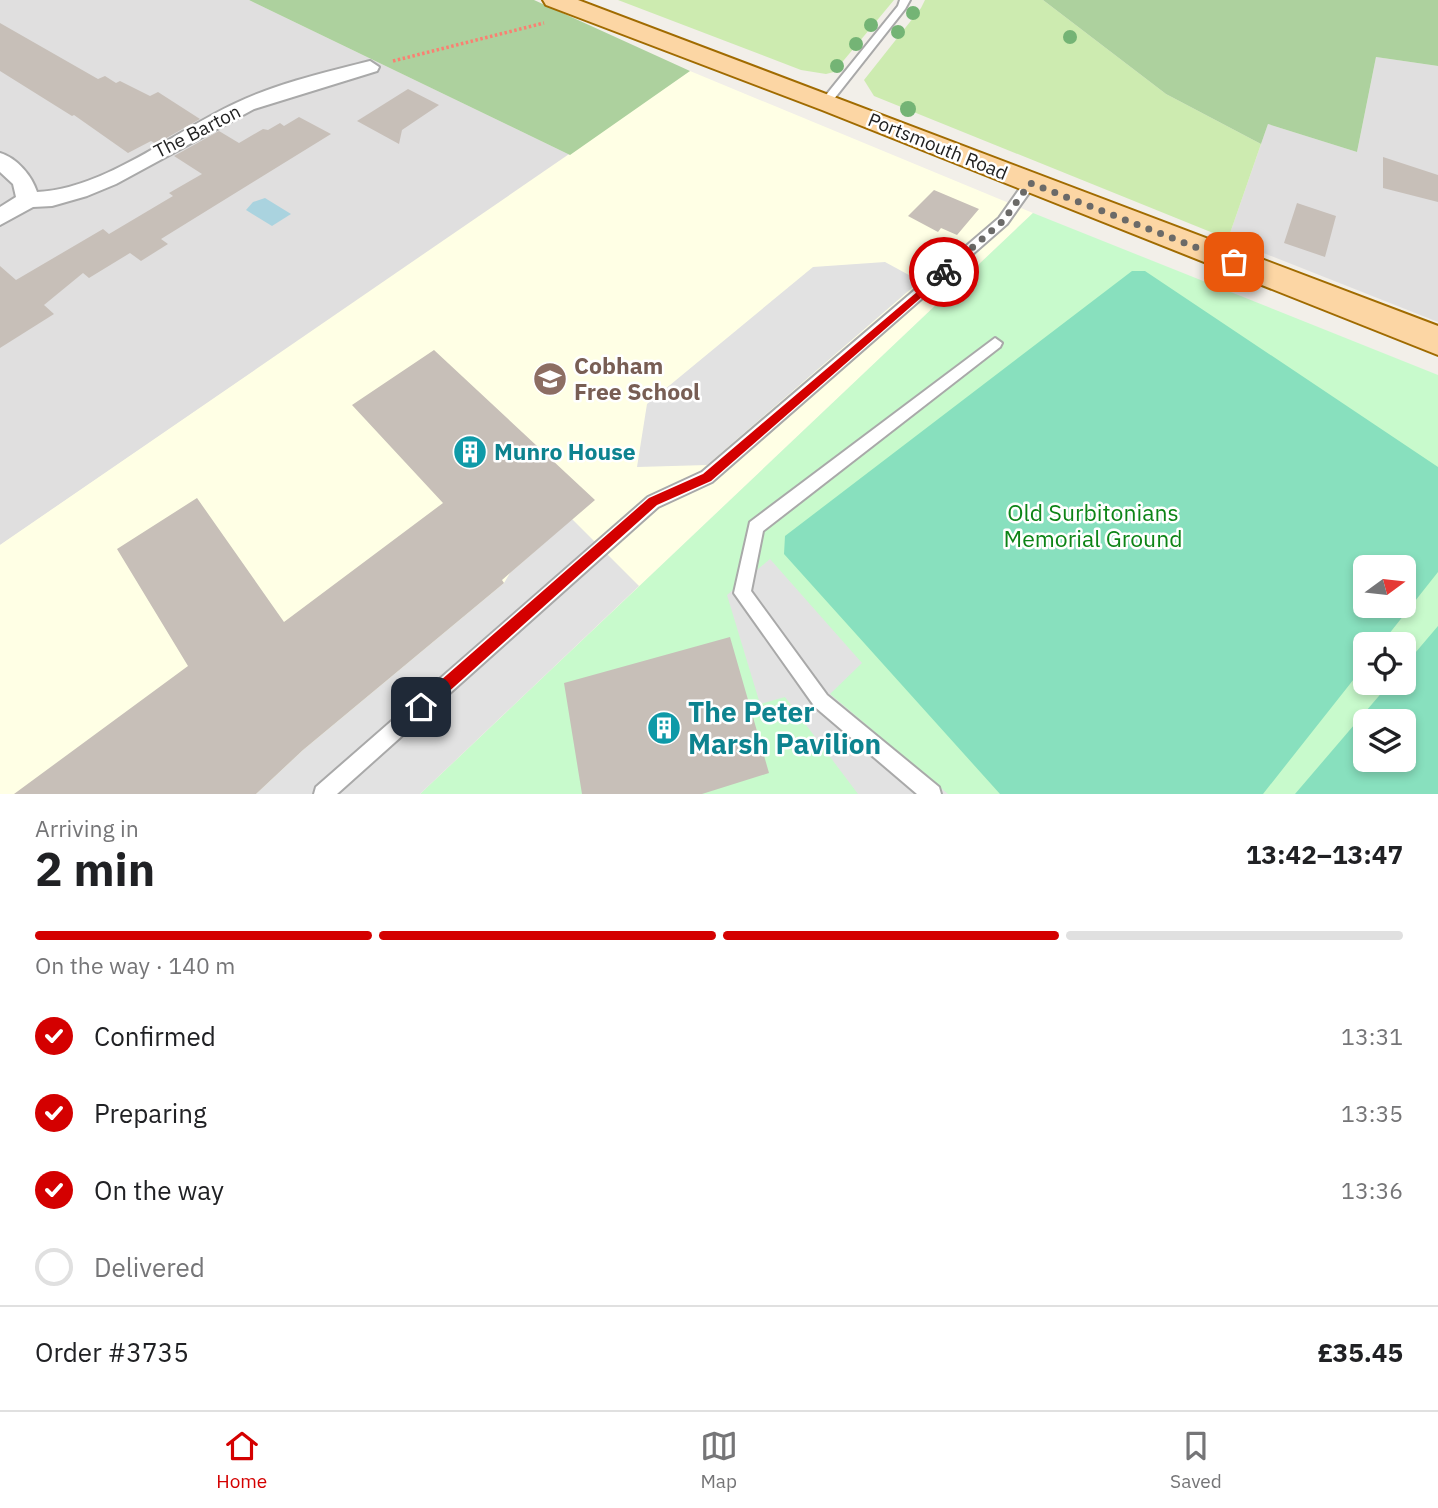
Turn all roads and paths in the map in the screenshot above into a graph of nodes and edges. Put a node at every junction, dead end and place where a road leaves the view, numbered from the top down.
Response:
1 (555, 0) edge
2 (905, 0) edge
3 (586, 12) junction
4 (370, 67) joint
5 (826, 102) junction
6 (0, 160) edge
7 (1030, 183) junction
8 (28, 200) junction
9 (0, 217) edge
10 (1438, 341) edge
11 (995, 343) dead end
12 (323, 794) edge
13 (932, 794) edge

1 - 3 main road, Portsmouth Road
2 - 5 lane
3 - 4 path
3 - 5 main road, Portsmouth Road
4 - 8 street, The Barton
5 - 7 main road, Portsmouth Road
6 - 8 street
7 - 10 main road, Portsmouth Road
7 - 12 lane
8 - 9 street, The Barton
11 - 13 lane

